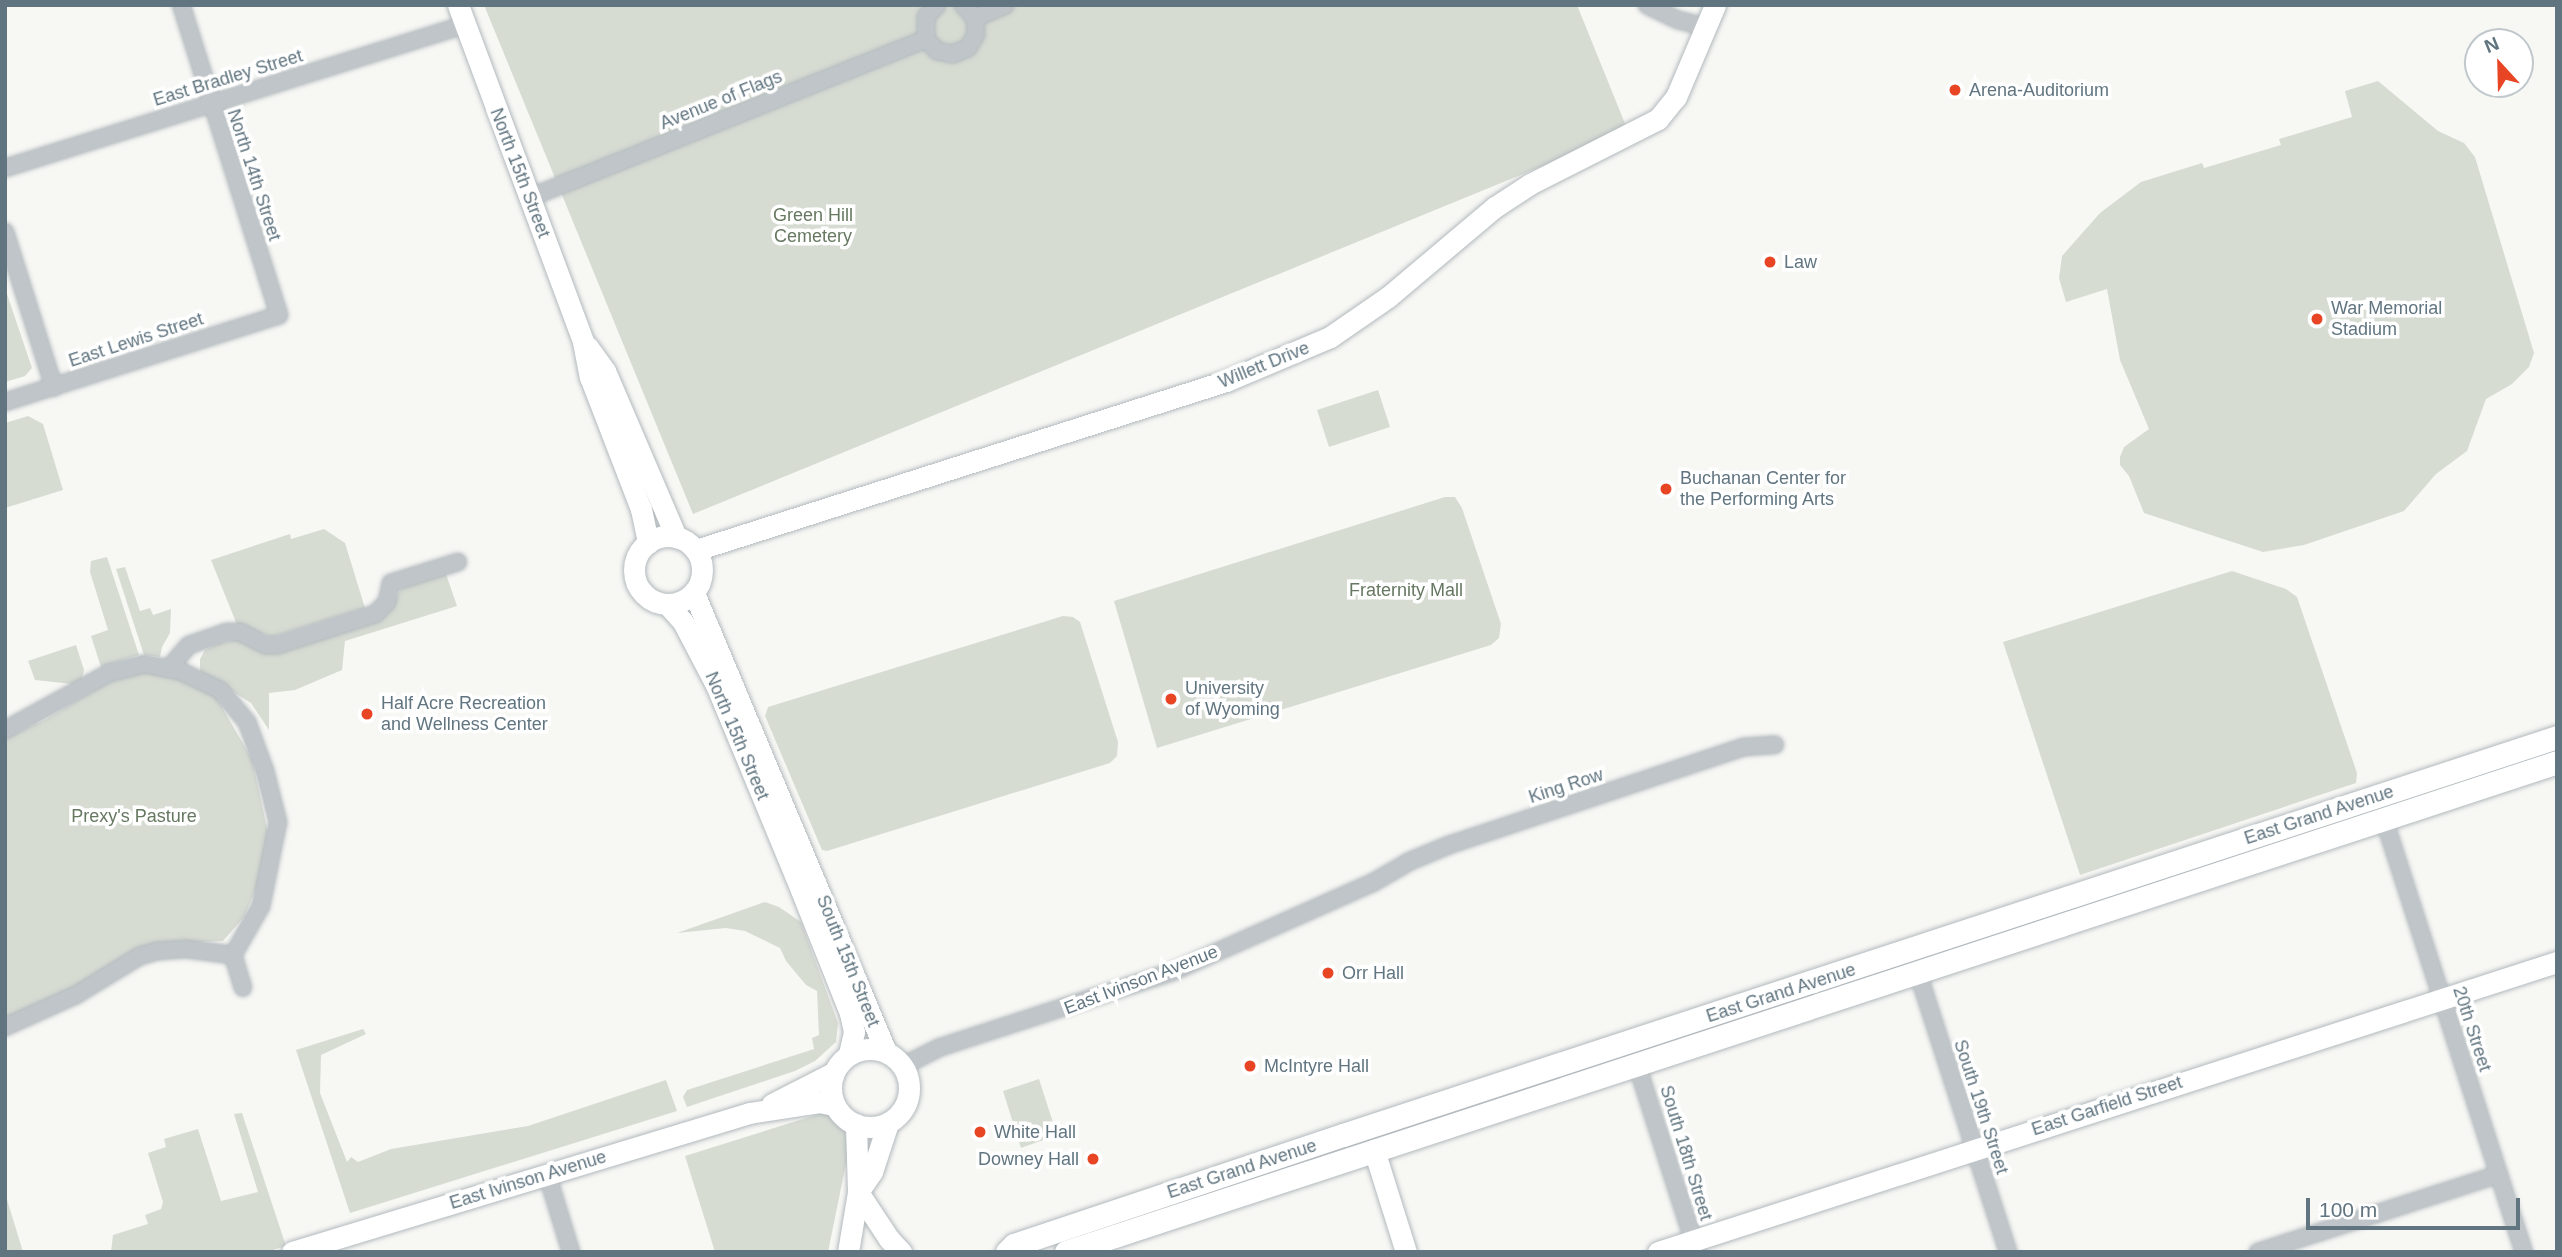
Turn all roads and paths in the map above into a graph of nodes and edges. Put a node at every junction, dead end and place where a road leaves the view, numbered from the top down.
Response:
1 (181, 5) edge
2 (937, 5) edge
3 (1006, 5) edge
4 (1647, 5) edge
5 (1715, 5) edge
6 (969, 11) edge
7 (460, 15) edge
8 (1707, 27) junction
9 (926, 39) junction
10 (211, 103) junction
11 (5, 168) edge
12 (531, 197) junction
13 (5, 232) edge
14 (279, 315) joint
15 (583, 342) junction
16 (54, 387) junction
17 (5, 402) edge
18 (676, 537) junction
19 (648, 543) junction
20 (696, 550) junction
21 (457, 562) dead end
22 (694, 593) junction
23 (667, 604) junction
24 (169, 668) junction
25 (5, 730) edge
26 (2557, 737) edge
27 (1775, 745) dead end
28 (2557, 761) edge
29 (2384, 819) junction
30 (803, 872) junction
31 (1374, 882) joint
32 (233, 955) junction
33 (2557, 962) edge
34 (1918, 973) junction
35 (243, 988) dead end
36 (2442, 997) junction
37 (5, 1027) edge
38 (886, 1051) junction
39 (849, 1054) junction
40 (1637, 1065) junction
41 (903, 1066) junction
42 (833, 1073) junction
43 (834, 1105) junction
44 (764, 1109) junction
45 (888, 1123) junction
46 (856, 1124) junction
47 (1975, 1149) junction
48 (1374, 1150) junction
49 (547, 1174) junction
50 (2499, 1174) junction
51 (858, 1192) junction
52 (1112, 1244) edge
53 (1695, 1246) edge
54 (325, 1247) edge
55 (292, 1252) edge
56 (571, 1252) edge
57 (848, 1252) edge
58 (901, 1252) edge
59 (1007, 1252) edge
60 (1066, 1252) edge
61 (1406, 1252) edge
62 (1658, 1252) edge
63 (2008, 1252) edge
64 (2258, 1252) edge
65 (2524, 1252) edge

1 - 10 street, North 14th Street
2 - 9 street
3 - 6 street
4 - 8 street
5 - 8 street, Willett Drive
6 - 9 street
7 - 10 street, East Bradley Street
7 - 12 street, North 15th Street
8 - 20 street, Willett Drive
9 - 12 street, Avenue of Flags
10 - 11 street, East Bradley Street
10 - 14 street, North 14th Street
12 - 15 street, North 15th Street
13 - 16 street
14 - 16 street, East Lewis Street
15 - 18 street, North 15th Street
15 - 19 street, North 15th Street
16 - 17 street, East Lewis Street
18 - 19 street
18 - 20 street
19 - 23 street, North 15th Street
20 - 22 street
21 - 24 street
22 - 23 street
22 - 30 street, North 15th Street
23 - 30 street, North 15th Street
24 - 25 street
24 - 32 street
26 - 59 main road, East Grand Avenue
27 - 31 street, King Row
28 - 29 main road, East Grand Avenue
29 - 34 main road, East Grand Avenue
29 - 36 street, 20th Street
30 - 38 street, South 15th Street
30 - 39 street, South 15th Street
31 - 41 street, East Ivinson Avenue
32 - 35 street
32 - 37 street
33 - 36 street, East Garfield Street
34 - 40 main road, East Grand Avenue
34 - 47 street, South 19th Street
36 - 47 street, East Garfield Street
36 - 50 street, 20th Street
38 - 39 street, South 15th Street
38 - 41 street, South 15th Street
39 - 42 street
40 - 48 main road, East Grand Avenue
40 - 53 street, South 18th Street
41 - 45 street
42 - 43 street
42 - 44 street, East Ivinson Avenue
43 - 44 street, East Ivinson Avenue
43 - 46 street
44 - 49 street, East Ivinson Avenue
45 - 46 street
45 - 51 street
46 - 51 street
47 - 53 street, East Garfield Street
47 - 63 street, South 19th Street
48 - 52 main road, East Grand Avenue
48 - 61 street
49 - 54 street, East Ivinson Avenue
49 - 56 street
50 - 64 street
50 - 65 street, 20th Street
51 - 57 street
51 - 58 street
52 - 60 main road, East Grand Avenue
53 - 62 street, East Garfield Street
54 - 55 street, East Ivinson Avenue

